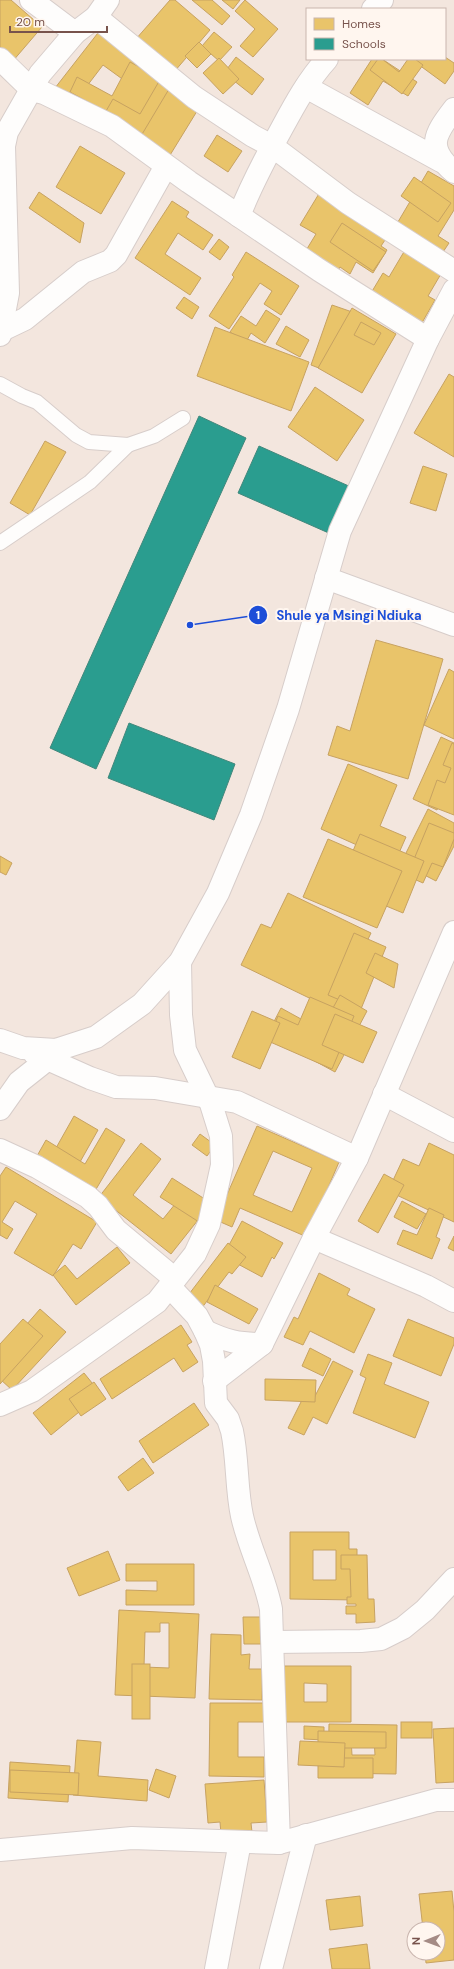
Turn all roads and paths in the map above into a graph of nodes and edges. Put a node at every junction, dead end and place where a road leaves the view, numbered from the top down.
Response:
1 (31, 0) edge
2 (102, 9) edge
3 (75, 34) junction
4 (0, 59) edge
5 (325, 60) edge
6 (306, 87) junction
7 (32, 90) junction
8 (454, 109) edge
9 (272, 146) junction
10 (166, 166) junction
11 (448, 167) edge
12 (239, 216) junction
13 (454, 271) edge
14 (454, 290) edge
15 (1, 332) edge
16 (428, 339) junction
17 (0, 384) edge
18 (183, 418) dead end
19 (128, 445) junction
20 (0, 543) edge
21 (326, 578) junction
22 (454, 626) edge
23 (454, 932) edge
24 (180, 962) junction
25 (0, 1040) edge
26 (23, 1048) junction
27 (48, 1059) junction
28 (384, 1094) junction
29 (207, 1096) junction
30 (0, 1109) edge
31 (454, 1131) edge
32 (0, 1150) edge
33 (358, 1158) junction
34 (314, 1238) junction
35 (172, 1283) junction
36 (454, 1301) edge
37 (205, 1330) junction
38 (262, 1344) junction
39 (214, 1381) junction
40 (0, 1405) edge
41 (454, 1579) edge
42 (273, 1642) junction
43 (454, 1800) edge
44 (306, 1835) junction
45 (240, 1842) junction
46 (279, 1843) junction
47 (0, 1850) edge
48 (216, 1969) edge
49 (271, 1969) edge

1 - 3 street
2 - 3 street
2 - 9 street
3 - 7 street
4 - 7 street
5 - 6 street
6 - 9 street
6 - 11 street
7 - 10 street
7 - 15 street
8 - 11 street
9 - 12 street
9 - 13 street
10 - 12 street
10 - 15 street
12 - 16 street
14 - 16 street
16 - 21 street
17 - 19 lane
18 - 19 lane
19 - 20 lane
21 - 22 street
21 - 24 street
23 - 28 street
24 - 26 street
24 - 29 street
25 - 26 street
26 - 27 street
27 - 29 street
27 - 30 street
28 - 31 street
28 - 33 street
29 - 33 street
29 - 35 street
32 - 35 street
33 - 34 street
34 - 36 street
34 - 38 street
35 - 37 street
35 - 40 street
37 - 38 street
37 - 39 street
38 - 39 street
39 - 42 street
41 - 42 street
42 - 46 street
43 - 44 street
44 - 46 street
44 - 49 street
45 - 46 street
45 - 47 street
45 - 48 street

